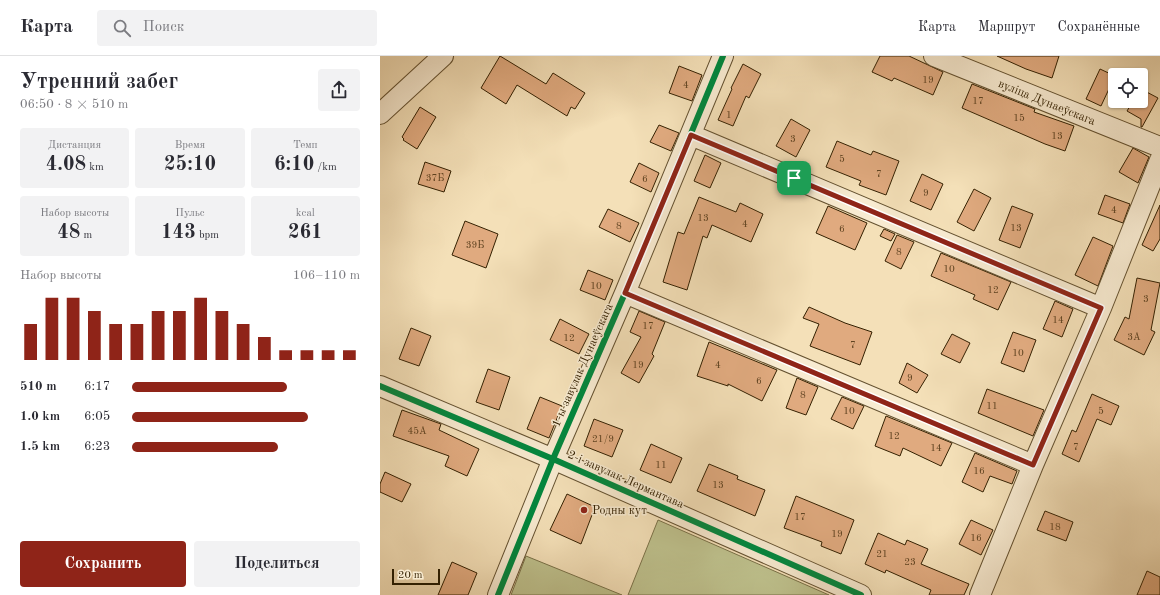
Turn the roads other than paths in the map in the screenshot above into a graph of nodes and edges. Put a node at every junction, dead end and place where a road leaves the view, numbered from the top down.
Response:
1 (443, 56) edge
2 (723, 56) edge
3 (934, 56) edge
4 (380, 114) edge
5 (691, 135) junction
6 (1160, 147) edge
7 (1160, 160) edge
8 (625, 293) junction
9 (1101, 308) junction
10 (380, 386) edge
11 (553, 459) junction
12 (1033, 465) junction
13 (498, 595) edge
14 (861, 595) edge
15 (980, 595) edge

1 - 4 street
2 - 5 street, 1-ы завулак Дунаеўскага
3 - 6 street, вуліца Дунаеўскага
5 - 8 street, 1-ы завулак Дунаеўскага
5 - 9 street
7 - 9 street
8 - 11 street, 1-ы завулак Дунаеўскага
8 - 12 street
9 - 12 street
10 - 11 street, 2-і завулак Лермантава
11 - 13 street, 1-ы завулак Дунаеўскага
11 - 14 street, 2-і завулак Лермантава
12 - 15 street

